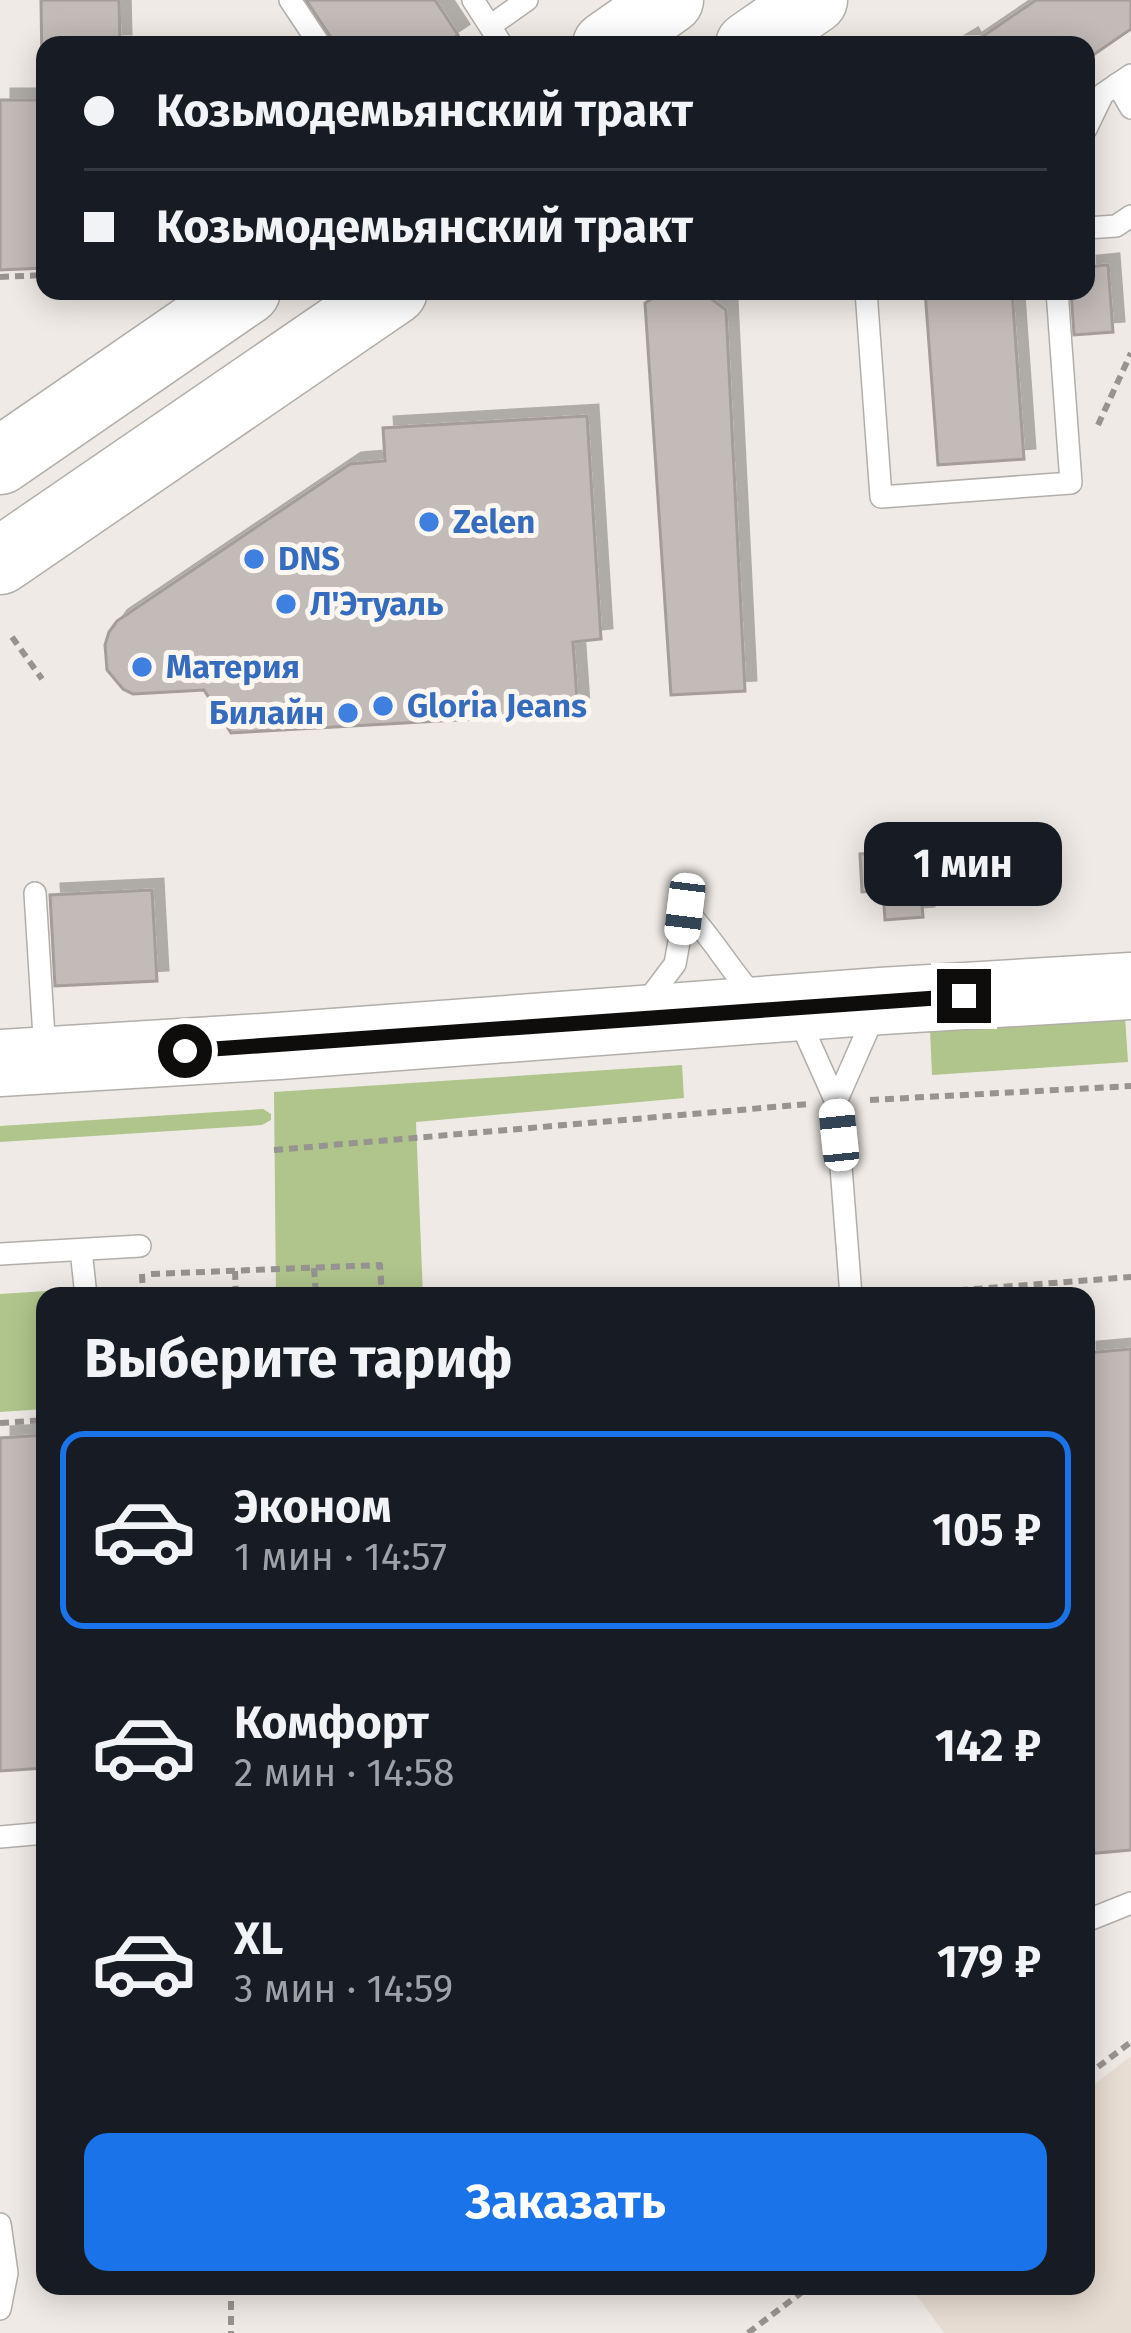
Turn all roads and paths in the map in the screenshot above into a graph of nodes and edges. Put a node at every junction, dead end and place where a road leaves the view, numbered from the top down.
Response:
1 (290, 0) edge
2 (473, 0) edge
3 (527, 0) edge
4 (314, 36) edge
5 (496, 36) edge
6 (1124, 80) edge
7 (1131, 108) edge
8 (1095, 110) edge
9 (1131, 216) edge
10 (1095, 227) edge
11 (36, 275) edge
12 (0, 277) edge
13 (234, 300) edge
14 (380, 300) edge
15 (867, 300) edge
16 (1058, 300) edge
17 (1131, 353) edge
18 (0, 461) edge
19 (1071, 483) junction
20 (6, 544) edge
21 (12, 637) dead end
22 (42, 680) dead end
23 (35, 893) dead end
24 (1131, 986) edge
25 (881, 1000) junction
26 (779, 1008) junction
27 (632, 1018) junction
28 (22, 1061) edge
29 (1131, 1086) edge
30 (836, 1102) junction
31 (274, 1150) dead end
32 (140, 1246) dead end
33 (82, 1250) junction
34 (0, 1254) edge
35 (314, 1268) junction
36 (236, 1271) junction
37 (142, 1275) dead end
38 (1131, 1277) edge
39 (85, 1287) edge
40 (236, 1287) edge
41 (315, 1287) edge
42 (381, 1287) edge
43 (850, 1287) edge
44 (1001, 1287) edge
45 (36, 1421) edge
46 (0, 1424) edge
47 (36, 1834) edge
48 (0, 1837) edge
49 (1131, 1903) edge
50 (1095, 1918) edge
51 (1131, 2042) edge
52 (1095, 2069) edge
53 (0, 2224) edge
54 (231, 2295) edge
55 (798, 2295) edge
56 (0, 2309) edge
57 (231, 2333) edge
58 (748, 2333) edge

1 - 4 lane
2 - 5 lane
3 - 5 lane
6 - 7 lane
6 - 8 lane
9 - 10 lane
11 - 12 path
13 - 18 main road
14 - 20 main road
15 - 19 lane
16 - 19 lane
17 - 19 path
21 - 22 path
23 - 28 lane
24 - 25 main road
25 - 26 main road
25 - 30 lane
26 - 27 main road
26 - 27 lane
26 - 30 lane
27 - 28 main road
29 - 30 path
30 - 31 path
30 - 43 lane
32 - 33 lane
33 - 34 lane
33 - 39 lane
35 - 36 path
35 - 41 path
35 - 42 path
36 - 37 path
36 - 40 path
38 - 44 path
45 - 46 path
47 - 48 lane
49 - 50 lane
51 - 52 path
53 - 56 lane
54 - 57 path
55 - 58 path

